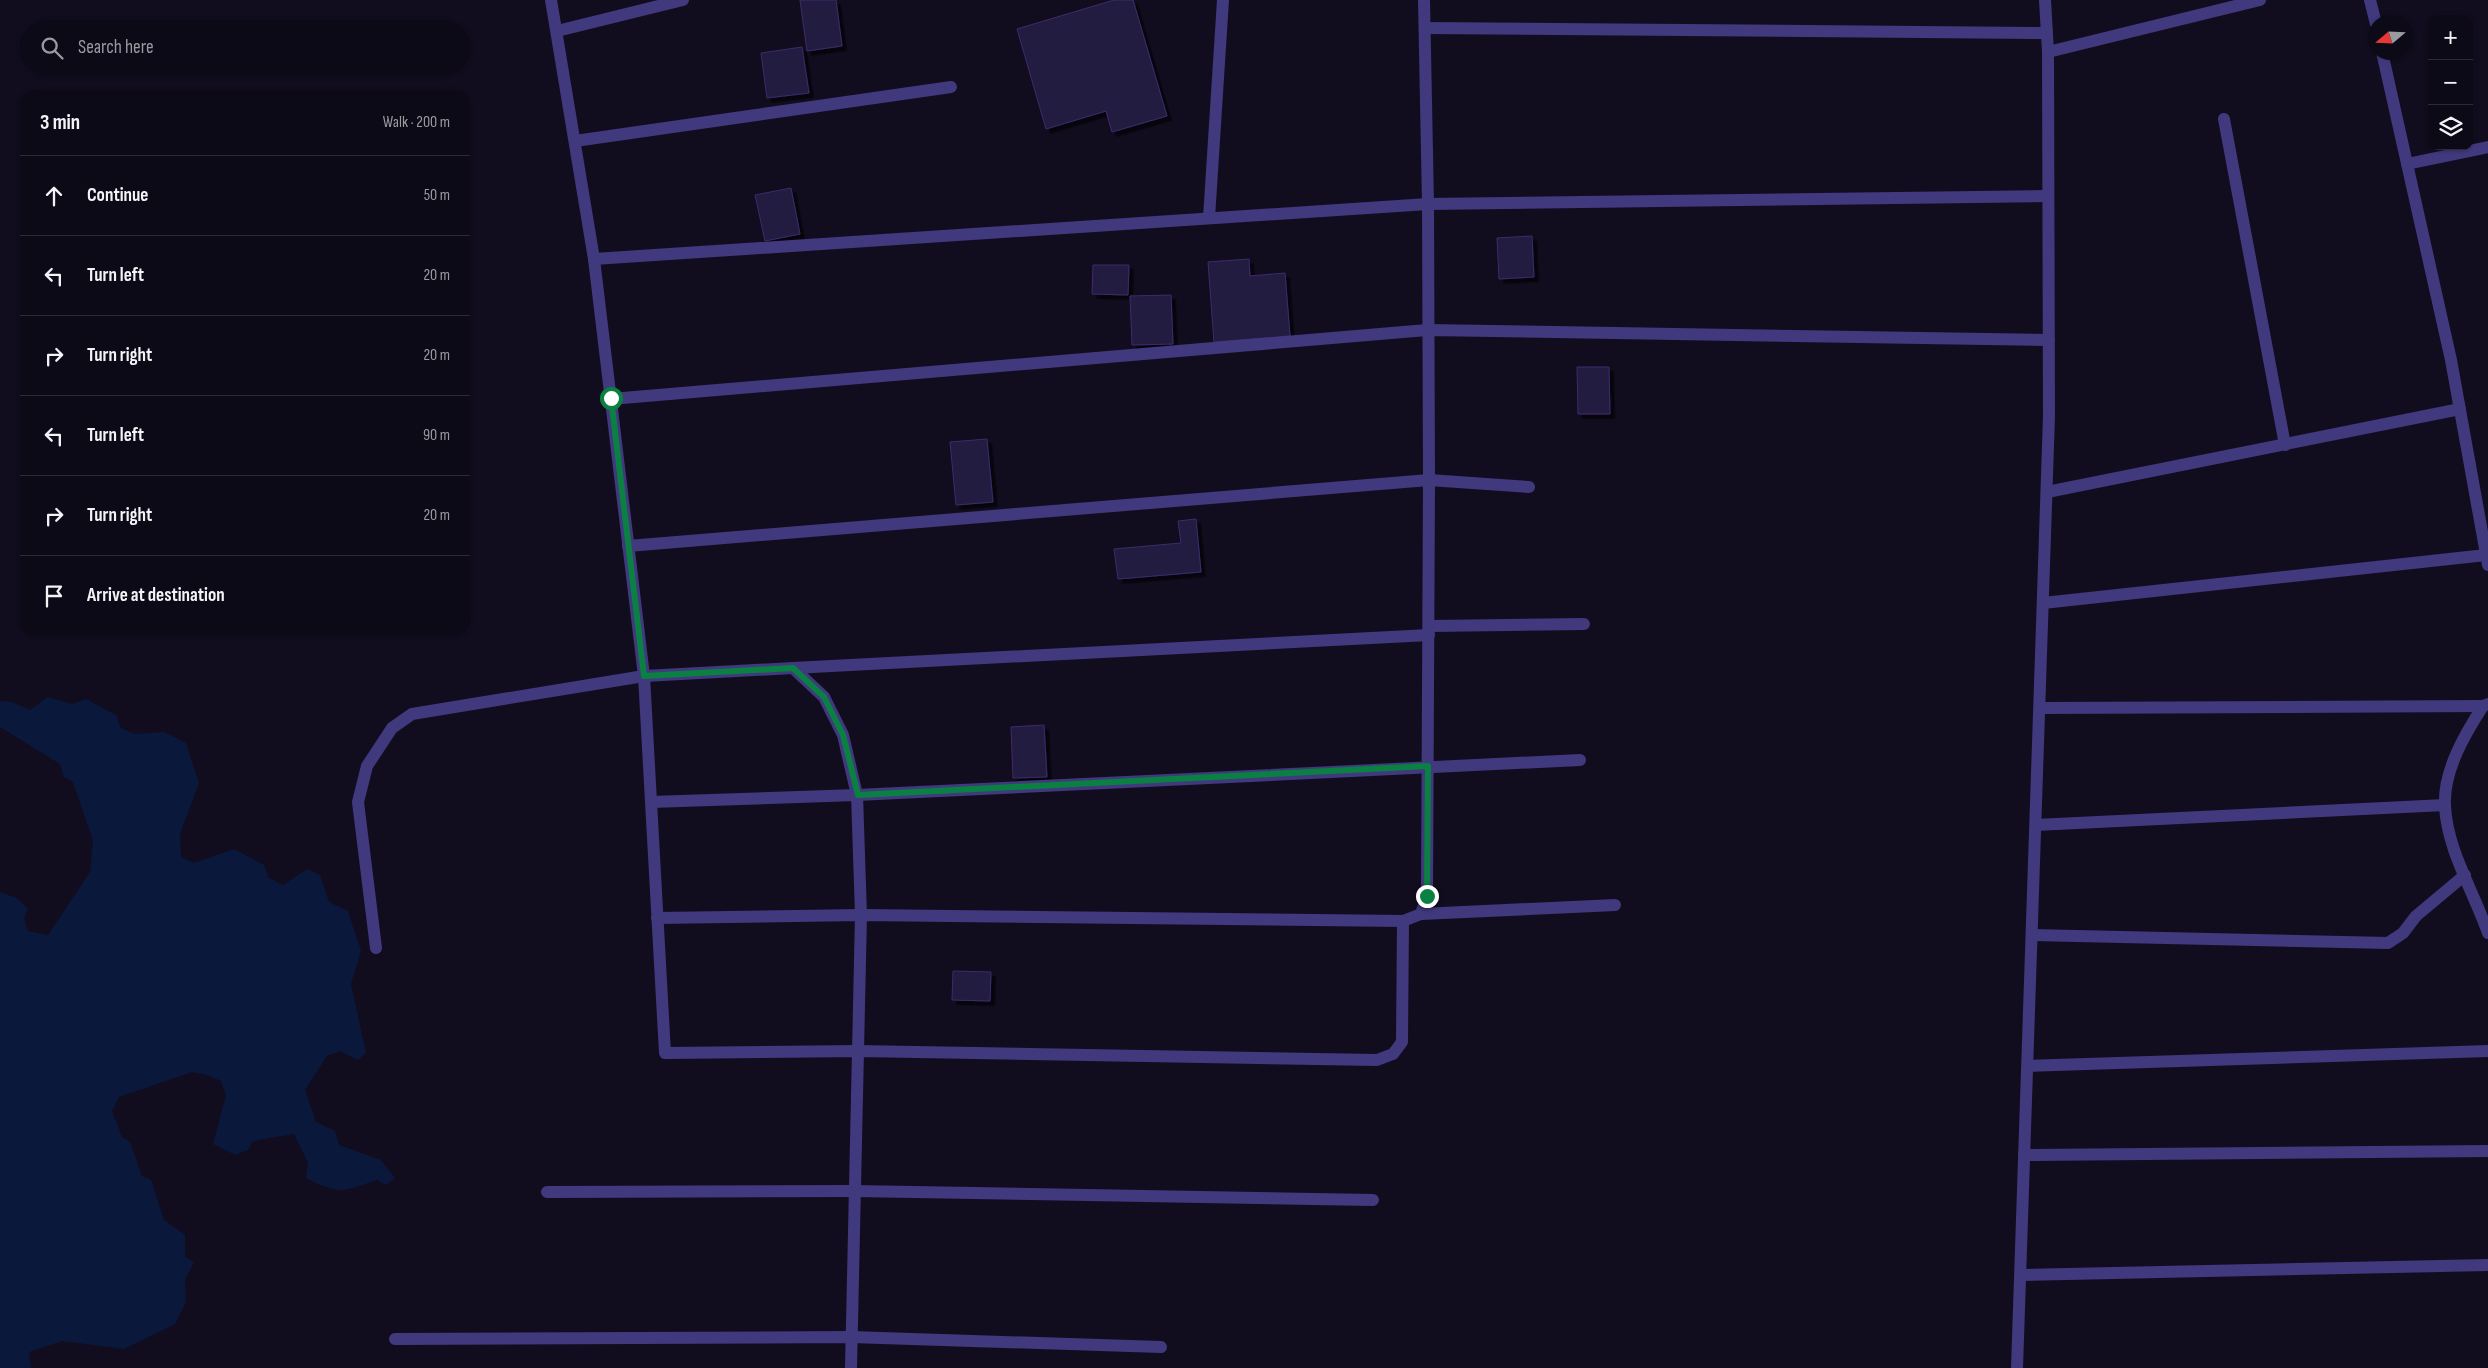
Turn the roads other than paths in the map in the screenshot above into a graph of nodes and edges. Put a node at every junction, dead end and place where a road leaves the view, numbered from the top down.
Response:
1 (552, 0) edge
2 (683, 0) edge
3 (1223, 0) edge
4 (1424, 0) edge
5 (2045, 0) edge
6 (2260, 0) edge
7 (2370, 0) edge
8 (2374, 15) edge
9 (1425, 28) junction
10 (557, 31) junction
11 (2047, 33) junction
12 (2048, 52) junction
13 (2384, 60) edge
14 (951, 87) dead end
15 (2224, 119) dead end
16 (575, 141) junction
17 (2488, 147) edge
18 (2407, 164) junction
19 (2048, 196) junction
20 (1428, 204) junction
21 (1209, 218) junction
22 (594, 258) junction
23 (1427, 330) junction
24 (2049, 340) junction
25 (611, 398) junction
26 (2460, 409) junction
27 (2285, 445) junction
28 (1429, 480) junction
29 (1529, 487) dead end
30 (2047, 492) junction
31 (628, 546) junction
32 (2487, 560) edge
33 (2043, 603) junction
34 (1584, 624) dead end
35 (1429, 630) junction
36 (793, 668) junction
37 (644, 676) junction
38 (2486, 705) edge
39 (2040, 708) junction
40 (1580, 760) dead end
41 (1428, 766) junction
42 (858, 795) junction
43 (651, 802) junction
44 (2445, 805) junction
45 (2036, 825) junction
46 (2465, 874) junction
47 (2483, 904) edge
48 (1614, 905) dead end
49 (1421, 914) junction
50 (861, 915) junction
51 (657, 918) junction
52 (1402, 921) junction
53 (2488, 933) edge
54 (2032, 935) junction
55 (376, 948) dead end
56 (858, 1051) junction
57 (2488, 1051) edge
58 (2028, 1066) junction
59 (2488, 1151) edge
60 (2024, 1156) junction
61 (855, 1191) junction
62 (547, 1192) dead end
63 (1373, 1200) dead end
64 (2488, 1265) edge
65 (2020, 1275) junction
66 (851, 1337) junction
67 (395, 1339) dead end
68 (1161, 1347) dead end
69 (851, 1368) edge
70 (2017, 1368) edge

1 - 10 street
2 - 10 street
3 - 21 street
4 - 9 street
5 - 11 street
6 - 12 street
7 - 8 street
9 - 11 street
9 - 20 street
10 - 16 street
11 - 12 street
12 - 19 street
13 - 18 street
14 - 16 street
15 - 27 street
16 - 22 street
17 - 18 street
18 - 26 street
19 - 20 street
19 - 24 street
20 - 21 street
20 - 23 street
21 - 22 street
22 - 25 street
23 - 24 street
23 - 25 street
23 - 28 street
24 - 30 street
25 - 31 street
26 - 27 street
26 - 32 street
27 - 30 street
28 - 29 street
28 - 31 street
28 - 35 street
30 - 33 street
31 - 37 street
32 - 33 street
33 - 39 street
34 - 35 street
35 - 36 street
35 - 41 street
36 - 37 street
36 - 42 street
37 - 43 street
37 - 55 street
38 - 39 street
38 - 44 street
39 - 45 street
40 - 41 street
41 - 42 street
41 - 49 street
42 - 43 street
42 - 50 street
43 - 51 street
44 - 45 street
44 - 46 street
45 - 54 street
46 - 47 street
46 - 54 street
47 - 53 street
48 - 49 street
49 - 52 street
50 - 51 street
50 - 52 street
50 - 56 street
51 - 56 street
52 - 56 street
54 - 58 street
56 - 61 street
57 - 58 street
58 - 60 street
59 - 60 street
60 - 65 street
61 - 62 street
61 - 63 street
61 - 66 street
64 - 65 street
65 - 70 street
66 - 67 street
66 - 68 street
66 - 69 street

